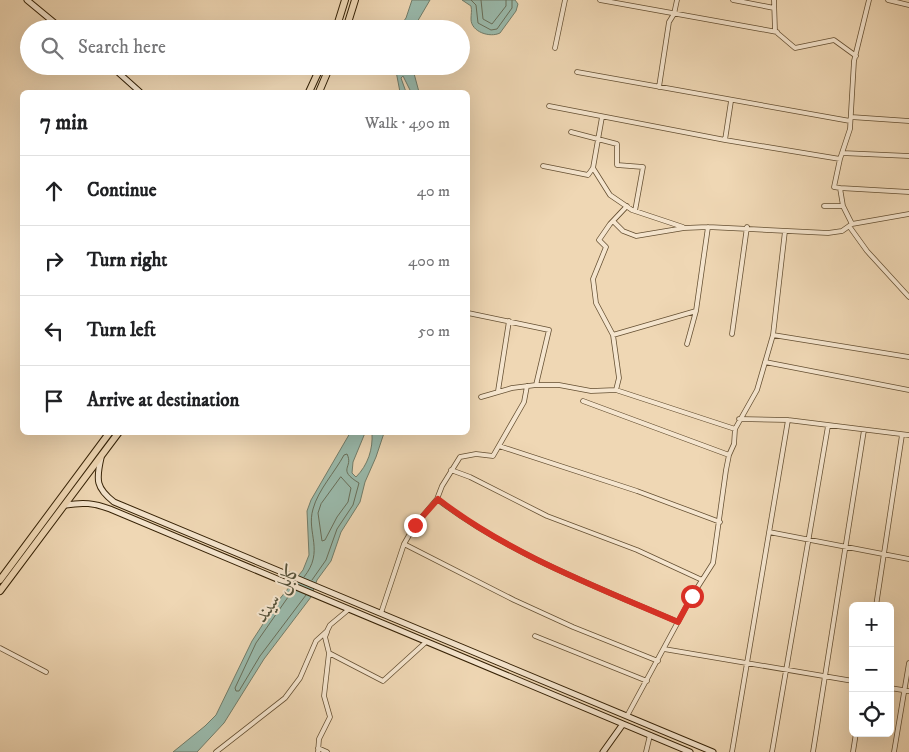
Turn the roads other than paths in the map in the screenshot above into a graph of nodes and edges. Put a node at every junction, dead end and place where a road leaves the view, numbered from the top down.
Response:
1 (27, 0) edge
2 (345, 0) edge
3 (355, 0) edge
4 (565, 0) edge
5 (600, 0) edge
6 (677, 0) edge
7 (733, 0) edge
8 (774, 0) edge
9 (868, 0) edge
10 (888, 0) edge
11 (909, 5) edge
12 (774, 8) junction
13 (674, 14) junction
14 (51, 20) edge
15 (339, 20) edge
16 (349, 20) edge
17 (777, 32) junction
18 (555, 48) dead end
19 (856, 56) junction
20 (577, 72) dead end
21 (121, 75) edge
22 (317, 75) edge
23 (326, 75) edge
24 (659, 87) junction
25 (138, 90) edge
26 (311, 90) edge
27 (319, 90) edge
28 (731, 101) junction
29 (549, 106) dead end
30 (602, 117) junction
31 (850, 119) junction
32 (909, 121) edge
33 (570, 132) dead end
34 (598, 140) junction
35 (725, 140) junction
36 (842, 153) junction
37 (909, 156) edge
38 (840, 159) junction
39 (543, 166) dead end
40 (593, 168) junction
41 (840, 188) junction
42 (909, 192) edge
43 (627, 206) junction
44 (824, 206) dead end
45 (843, 206) junction
46 (635, 211) junction
47 (909, 214) edge
48 (614, 221) junction
49 (850, 225) junction
50 (708, 227) junction
51 (747, 227) junction
52 (684, 228) junction
53 (785, 230) junction
54 (909, 297) edge
55 (696, 311) junction
56 (470, 313) edge
57 (509, 321) junction
58 (732, 334) dead end
59 (613, 335) junction
60 (773, 335) junction
61 (687, 344) dead end
62 (909, 357) edge
63 (765, 362) junction
64 (536, 385) junction
65 (527, 386) junction
66 (616, 390) junction
67 (909, 390) edge
68 (498, 391) junction
69 (481, 397) dead end
70 (582, 400) dead end
71 (739, 419) junction
72 (788, 420) junction
73 (828, 426) junction
74 (735, 429) junction
75 (864, 430) junction
76 (108, 435) edge
77 (117, 435) edge
78 (902, 435) junction
79 (909, 435) edge
80 (499, 446) junction
81 (728, 455) junction
82 (102, 456) junction
83 (451, 470) junction
84 (438, 499) junction
85 (66, 505) junction
86 (720, 522) junction
87 (769, 532) junction
88 (809, 539) junction
89 (404, 544) junction
90 (847, 546) junction
91 (885, 555) junction
92 (909, 559) edge
93 (0, 580) edge
94 (702, 580) junction
95 (0, 591) edge
96 (877, 602) edge
97 (348, 610) junction
98 (380, 613) junction
99 (678, 622) junction
100 (327, 631) junction
101 (535, 636) dead end
102 (426, 642) junction
103 (0, 648) edge
104 (664, 649) junction
105 (468, 650) junction
106 (329, 653) junction
107 (464, 658) junction
108 (658, 661) junction
109 (909, 663) edge
110 (747, 664) junction
111 (786, 671) junction
112 (46, 672) dead end
113 (825, 676) junction
114 (849, 680) edge
115 (647, 681) junction
116 (894, 689) edge
117 (907, 691) edge
118 (627, 716) junction
119 (623, 724) junction
120 (650, 735) junction
121 (855, 737) edge
122 (318, 750) edge
123 (216, 752) edge
124 (327, 752) edge
125 (603, 752) edge
126 (646, 752) edge
127 (690, 752) edge
128 (713, 752) edge
129 (732, 752) edge
130 (772, 752) edge
131 (813, 752) edge
132 (852, 752) edge
133 (894, 752) edge

1 - 14 street
2 - 15 highway
3 - 16 highway
4 - 18 street
5 - 13 street
6 - 13 street
7 - 12 street
8 - 12 street
9 - 19 street
10 - 11 street
12 - 17 street
13 - 17 street
13 - 24 street
17 - 19 street
19 - 31 street
20 - 24 street
21 - 25 street
22 - 26 highway
23 - 27 highway
24 - 28 street
28 - 31 street
28 - 35 street
29 - 30 street
30 - 34 street
30 - 35 street
31 - 32 street
31 - 36 street
33 - 34 street
34 - 40 street
34 - 46 street
35 - 38 street
36 - 37 street
36 - 38 street
38 - 41 street
39 - 40 street
40 - 43 street
41 - 42 street
41 - 45 street
43 - 46 street
43 - 48 street
44 - 45 street
45 - 49 street
46 - 52 street
47 - 49 street
48 - 52 street
48 - 59 street
49 - 53 street
49 - 54 street
50 - 51 street
50 - 52 street
50 - 55 street
51 - 53 street
51 - 58 street
53 - 60 street
55 - 59 street
55 - 61 street
56 - 57 street
57 - 64 street
57 - 68 street
59 - 66 street
60 - 62 street
60 - 63 street
63 - 67 street
63 - 71 street
64 - 65 street
64 - 66 street
65 - 68 street
65 - 80 street
66 - 74 street
68 - 69 street
70 - 81 street
71 - 72 street
71 - 74 street
72 - 73 street
72 - 87 street
73 - 75 street
73 - 88 street
74 - 81 street
75 - 78 street
75 - 90 street
76 - 93 highway
77 - 82 highway
78 - 79 street
78 - 91 street
80 - 83 street
80 - 86 street
81 - 86 street
82 - 85 highway
82 - 98 street
83 - 84 street
83 - 94 street
84 - 89 street
84 - 99 street
85 - 95 highway
85 - 97 street
86 - 94 street
87 - 88 street
87 - 110 street
88 - 90 street
88 - 111 street
89 - 98 street
89 - 108 street
90 - 91 street
90 - 113 street
91 - 92 street
91 - 96 street
94 - 99 street
97 - 100 street
97 - 102 street
98 - 105 street
99 - 104 street
100 - 106 street
100 - 123 street
101 - 115 street
102 - 106 street
102 - 107 street
103 - 112 street
104 - 108 street
104 - 110 street
105 - 107 street
105 - 118 street
106 - 122 street
107 - 119 street
108 - 115 street
109 - 117 street
110 - 111 street
110 - 129 street
111 - 113 street
111 - 130 street
113 - 114 street
113 - 131 street
115 - 118 street
116 - 117 street
117 - 133 street
118 - 128 street
119 - 120 street
119 - 125 street
120 - 126 street
120 - 127 street
121 - 132 street
122 - 124 street

